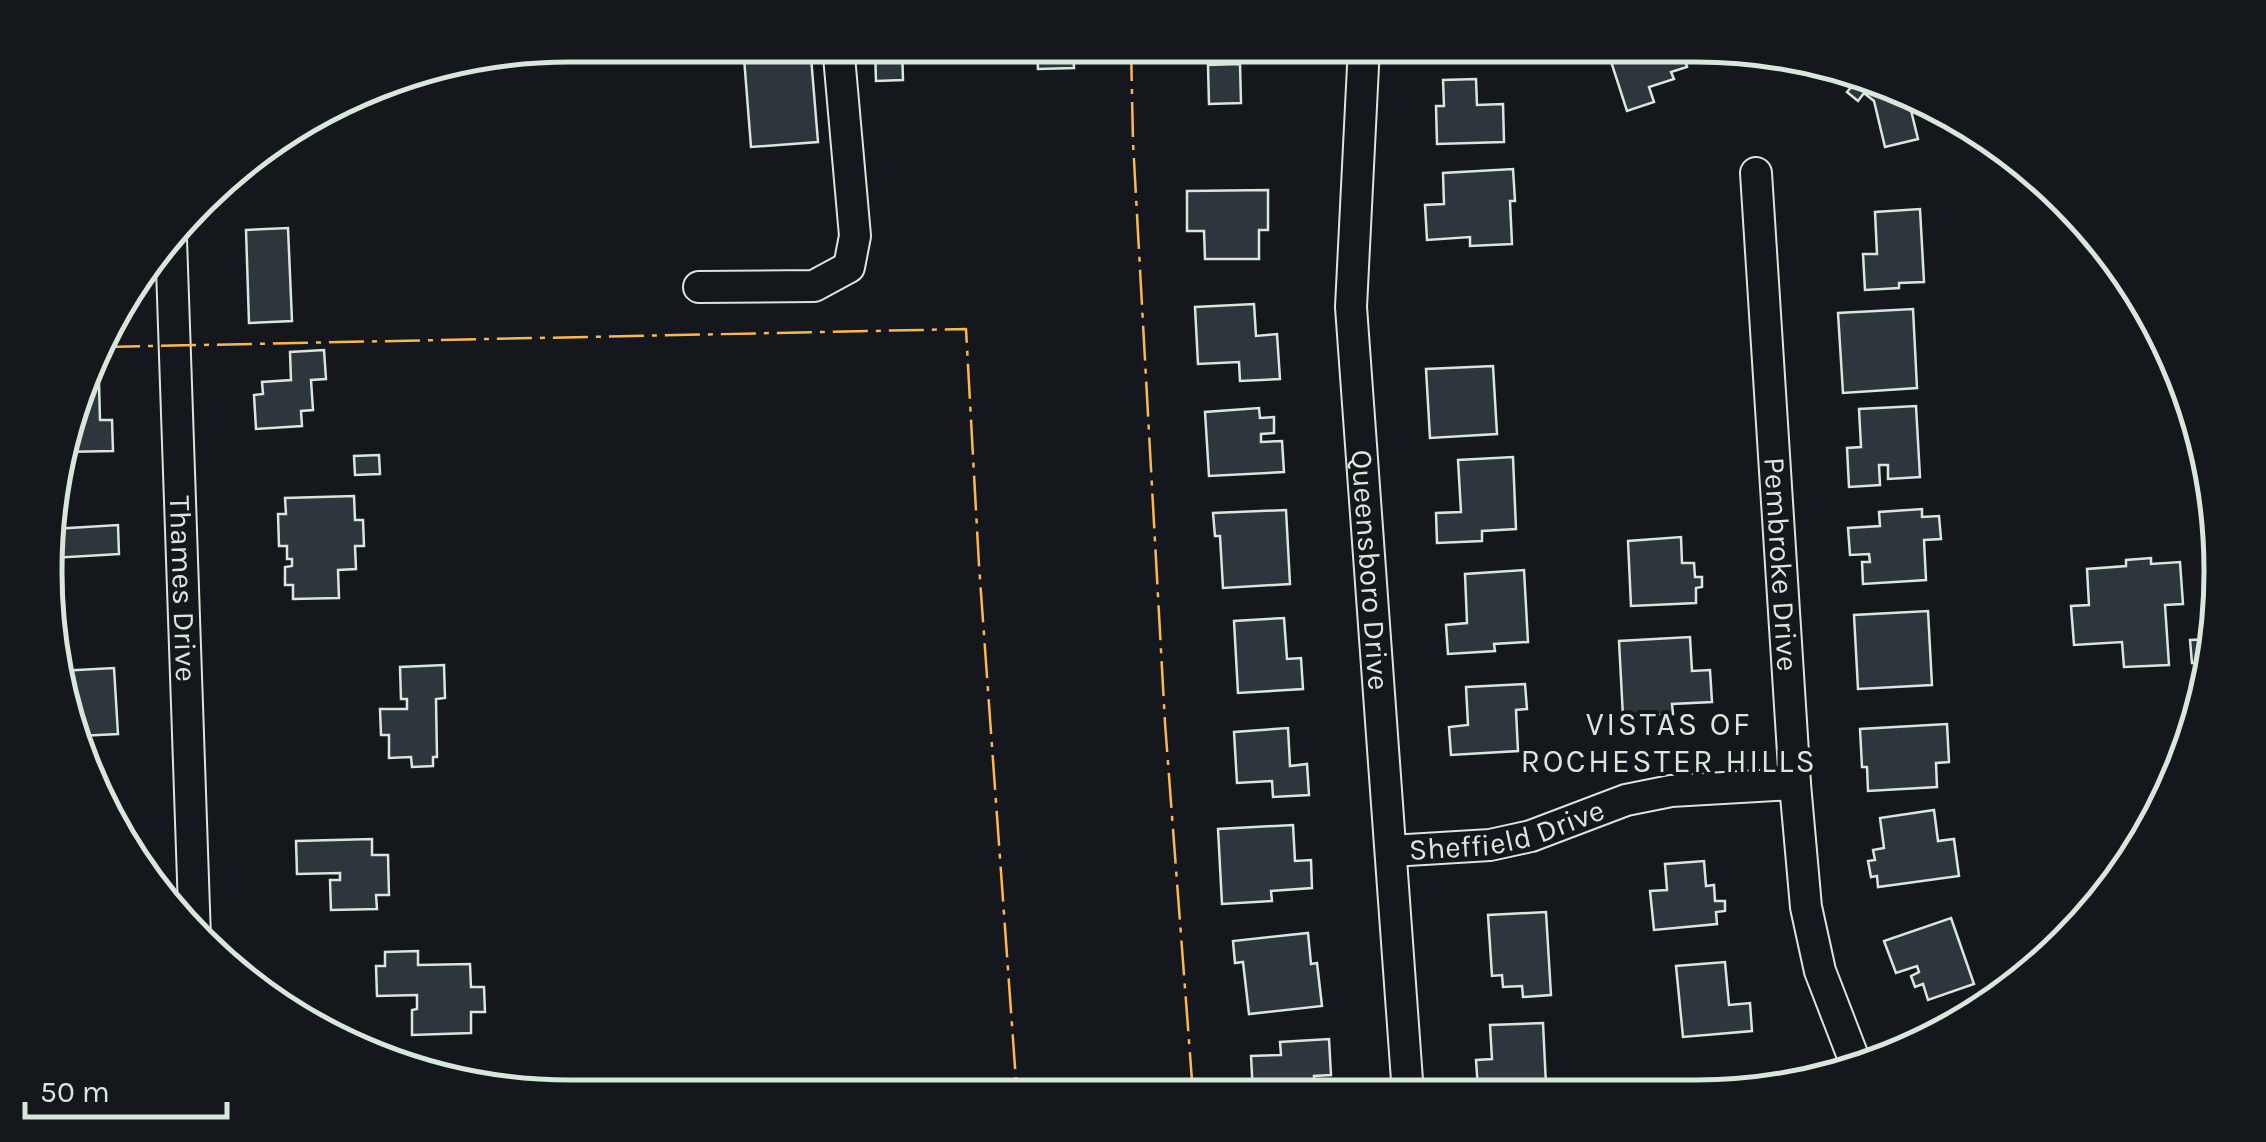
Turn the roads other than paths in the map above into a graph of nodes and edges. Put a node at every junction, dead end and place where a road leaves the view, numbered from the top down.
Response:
1 (840, 62) edge
2 (1363, 62) edge
3 (1756, 173) dead end
4 (172, 257) edge
5 (699, 287) dead end
6 (1795, 784) junction
7 (1391, 851) junction
8 (195, 913) edge
9 (1853, 1055) edge
10 (1407, 1080) edge

1 - 5 street
2 - 7 street, Queensboro Drive
3 - 6 street, Pembroke Drive
4 - 8 street, Thames Drive
6 - 7 street, Sheffield Drive
6 - 9 street, Pembroke Drive
7 - 10 street, Queensboro Drive

